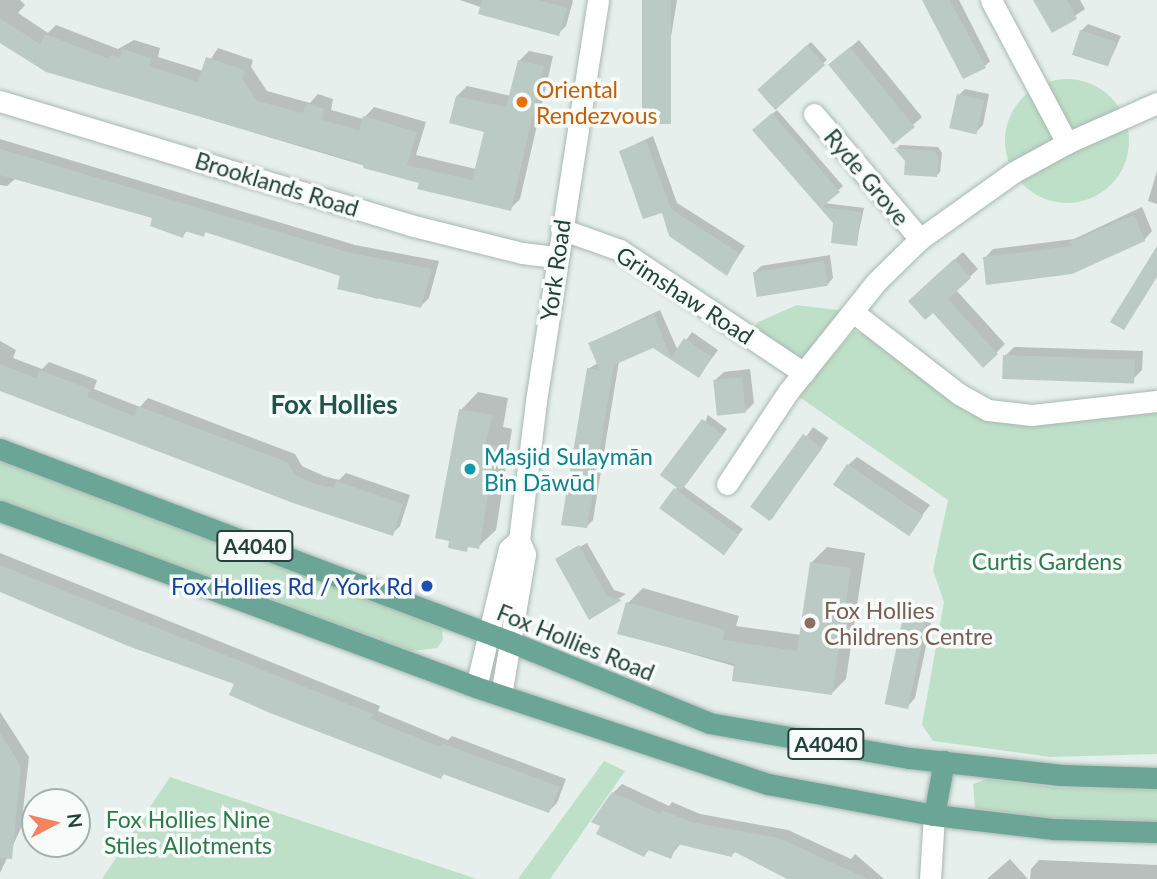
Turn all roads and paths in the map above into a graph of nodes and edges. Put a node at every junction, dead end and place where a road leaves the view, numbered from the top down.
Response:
1 (598, 0) edge
2 (992, 0) edge
3 (0, 101) edge
4 (1157, 103) edge
5 (814, 114) dead end
6 (1067, 143) junction
7 (561, 229) junction
8 (919, 239) junction
9 (557, 257) junction
10 (853, 312) junction
11 (804, 373) junction
12 (1157, 401) edge
13 (0, 449) edge
14 (727, 484) dead end
15 (0, 511) edge
16 (519, 540) junction
17 (490, 635) junction
18 (511, 642) junction
19 (476, 687) junction
20 (500, 695) junction
21 (944, 761) junction
22 (1157, 778) edge
23 (934, 814) junction
24 (1157, 832) edge
25 (930, 879) edge

1 - 7 street, York Road
2 - 6 street
3 - 9 street, Brooklands Road
4 - 6 street
5 - 8 street, Ryde Grove
6 - 8 street
7 - 9 street, York Road
7 - 11 street, Grimshaw Road
8 - 10 street
9 - 16 street, York Road
10 - 11 street
10 - 12 street
11 - 14 street
13 - 17 main road, Fox Hollies Road / A4040
15 - 19 main road, A4040
16 - 17 street, York Road
16 - 18 street, York Road
17 - 18 main road, Fox Hollies Road / A4040
17 - 19 street, York Road
18 - 20 street, York Road
18 - 21 main road, Fox Hollies Road / A4040
19 - 20 main road, A4040
20 - 23 main road, A4040
21 - 22 main road, Fox Hollies Road / A4040
21 - 23 main road
23 - 24 main road, A4040
23 - 25 street

